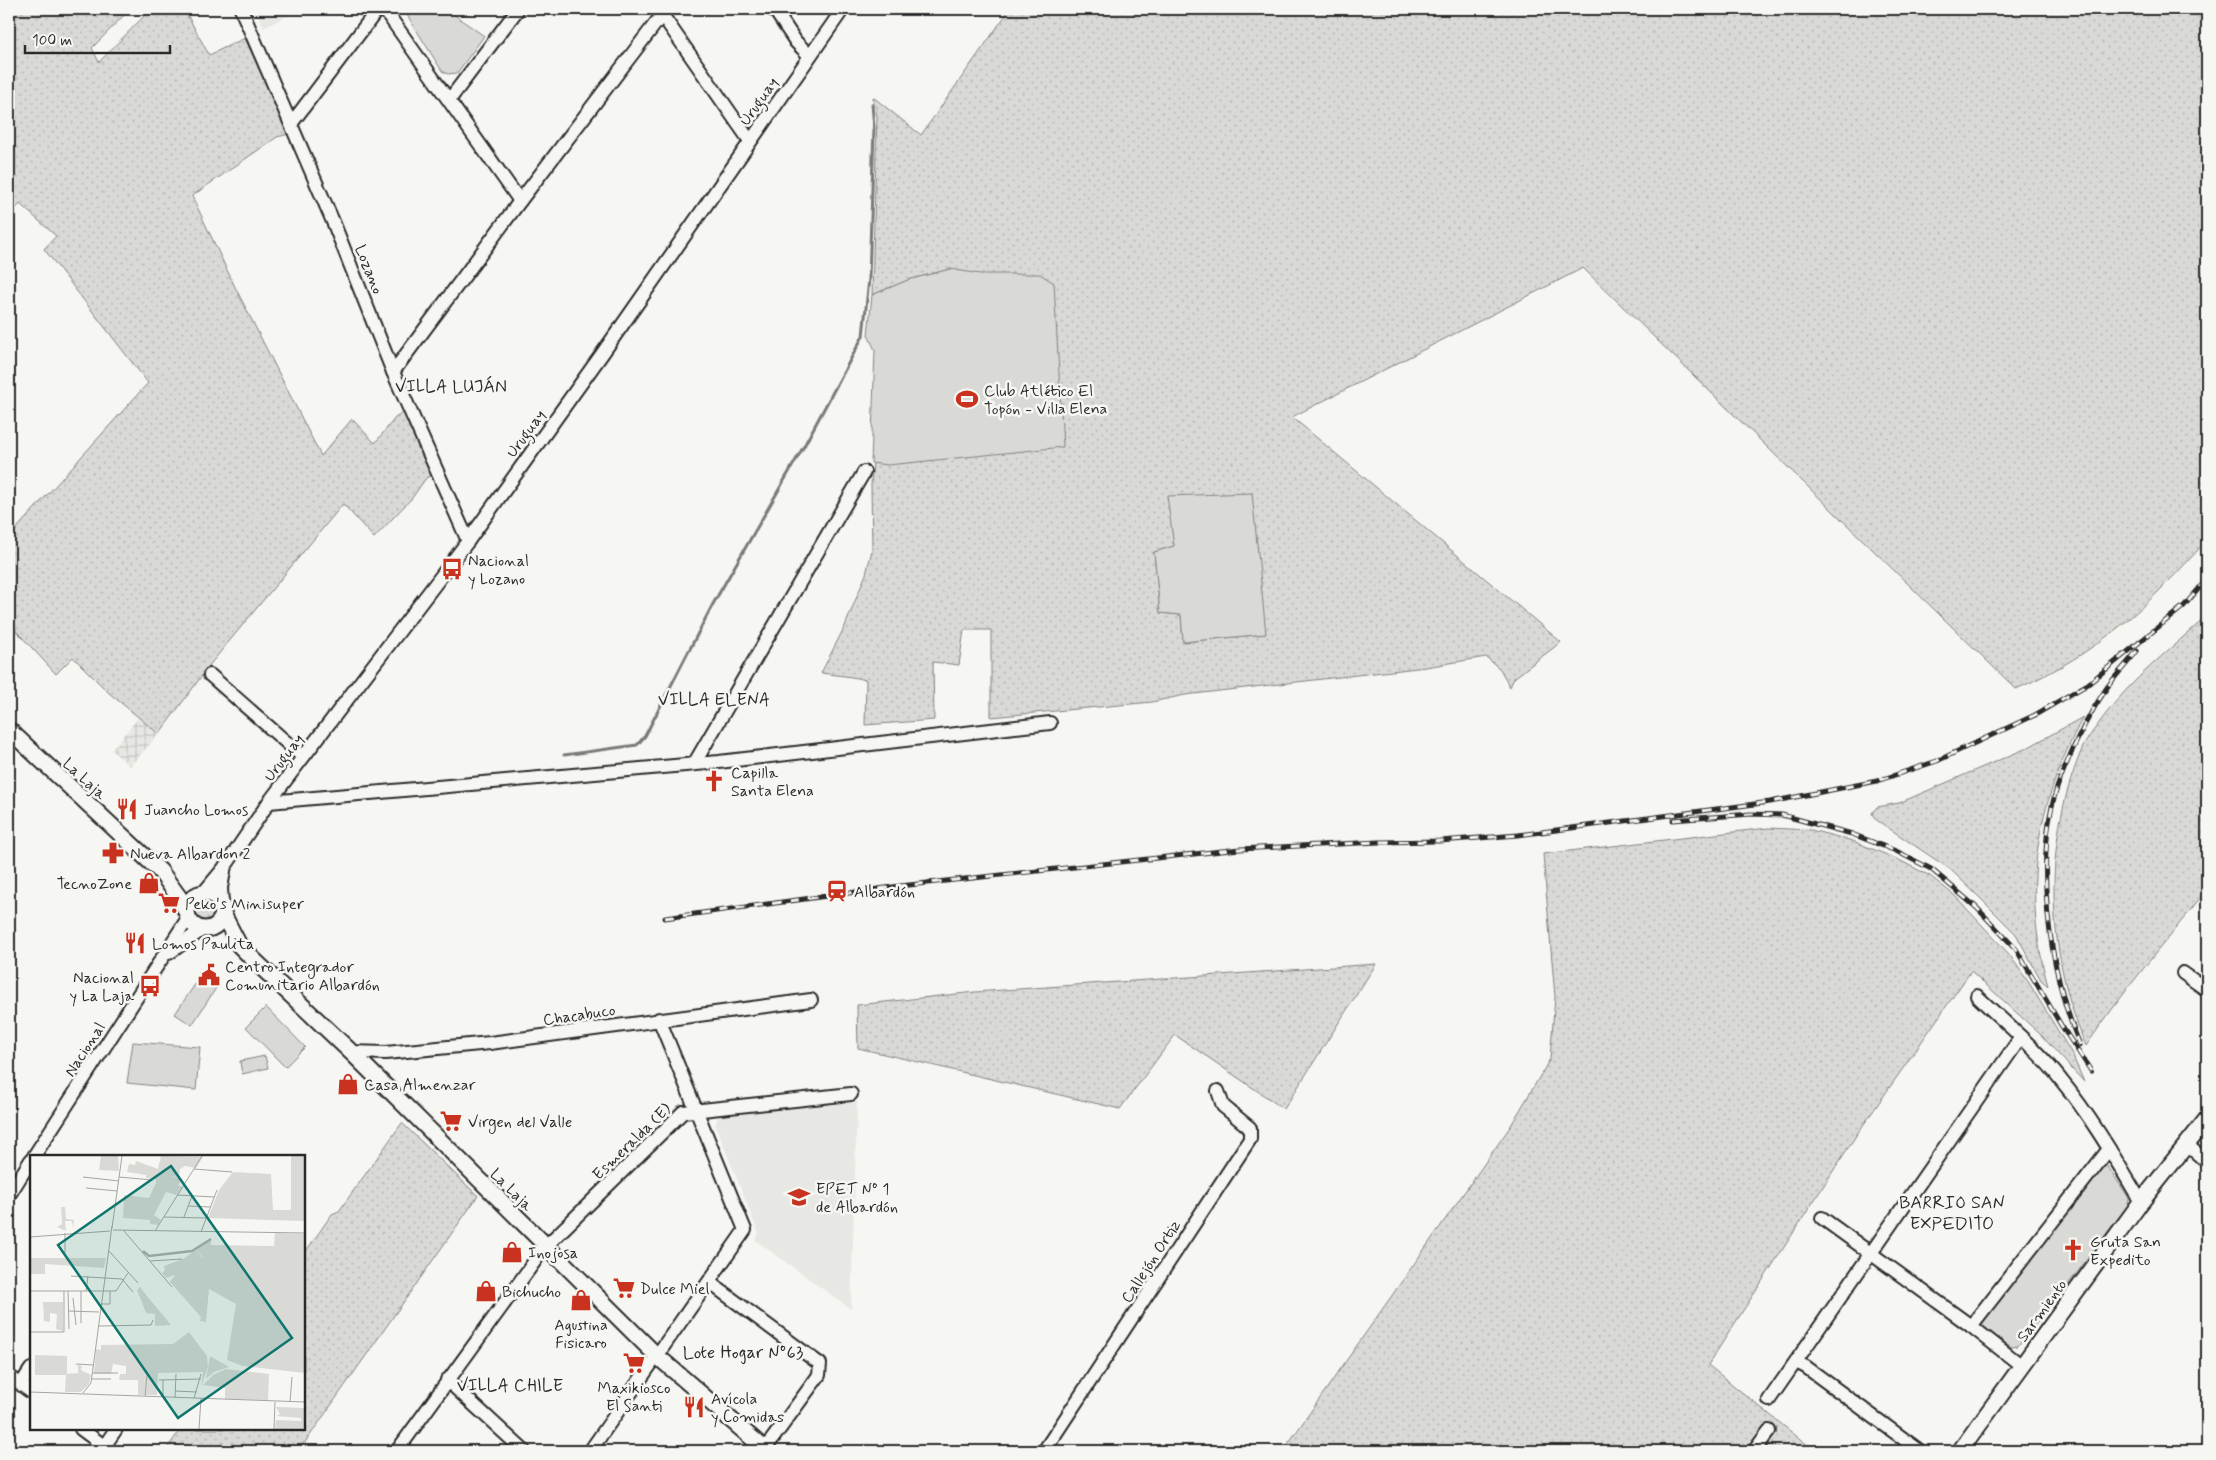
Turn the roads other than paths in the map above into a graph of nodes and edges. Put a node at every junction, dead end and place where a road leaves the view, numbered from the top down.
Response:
1 (241, 9) edge
2 (378, 9) edge
3 (384, 9) edge
4 (518, 9) edge
5 (774, 9) edge
6 (843, 9) edge
7 (660, 12) edge
8 (809, 55) junction
9 (450, 99) junction
10 (291, 124) junction
11 (750, 142) junction
12 (520, 201) junction
13 (393, 372) junction
14 (864, 472) dead end
15 (468, 541) junction
16 (210, 675) dead end
17 (1050, 723) dead end
18 (9, 730) edge
19 (303, 757) junction
20 (694, 764) junction
21 (269, 802) junction
22 (224, 868) junction
23 (160, 871) junction
24 (203, 892) junction
25 (222, 908) junction
26 (187, 916) junction
27 (206, 929) junction
28 (239, 945) junction
29 (162, 960) junction
30 (2183, 973) dead end
31 (2207, 990) edge
32 (1977, 996) dead end
33 (811, 1000) dead end
34 (659, 1019) junction
35 (2021, 1037) junction
36 (351, 1052) junction
37 (1218, 1091) dead end
38 (851, 1094) dead end
39 (697, 1110) junction
40 (2207, 1120) edge
41 (2187, 1145) junction
42 (2109, 1149) junction
43 (35, 1155) edge
44 (30, 1162) edge
45 (2207, 1162) edge
46 (9, 1195) edge
47 (2141, 1202) junction
48 (1822, 1218) dead end
49 (545, 1247) junction
50 (1871, 1253) junction
51 (709, 1282) junction
52 (1971, 1326) junction
53 (656, 1356) junction
54 (1796, 1362) junction
55 (2022, 1366) junction
56 (30, 1373) edge
57 (9, 1376) edge
58 (447, 1380) junction
59 (26, 1388) edge
60 (1769, 1400) dead end
61 (82, 1430) edge
62 (115, 1430) edge
63 (1769, 1431) dead end
64 (102, 1448) edge
65 (766, 1450) edge
66 (397, 1451) edge
67 (524, 1451) edge
68 (590, 1451) edge
69 (1044, 1451) edge
70 (1754, 1451) edge
71 (1920, 1451) edge
72 (1960, 1451) edge

1 - 10 street, Lozano
2 - 10 street
3 - 9 street
4 - 9 street
5 - 8 street
6 - 8 street, Uruguay
7 - 11 street
7 - 12 street
8 - 11 street, Uruguay
9 - 12 street
10 - 13 street, Lozano
11 - 15 street, Uruguay
12 - 13 street
13 - 15 street, Lozano
14 - 20 street
15 - 19 street, Uruguay
16 - 19 street
17 - 20 street
18 - 23 main road, La Laja
19 - 21 street, Uruguay
20 - 21 street
21 - 22 street, Uruguay
22 - 24 street, Uruguay
22 - 25 street, Uruguay
23 - 24 main road, La Laja
23 - 26 main road, La Laja
24 - 25 main road
24 - 26 main road
25 - 27 main road
25 - 28 main road, La Laja
26 - 27 main road
26 - 29 street, Nacional
27 - 28 main road, La Laja
27 - 29 street, Nacional
28 - 36 main road, La Laja
29 - 43 street, Nacional
30 - 31 street
32 - 35 street
33 - 34 street, Chacabuco
34 - 36 street, Chacabuco
34 - 39 street
35 - 42 street
35 - 50 street
36 - 49 main road, La Laja
37 - 69 street, Callejón Ortiz
38 - 39 street, Esmeralda (E)
39 - 49 street, Esmeralda (E)
39 - 51 street
40 - 41 main road, Sarmiento
41 - 45 street
41 - 47 main road, Sarmiento
42 - 47 street
42 - 52 street
44 - 46 street
47 - 55 main road, Sarmiento
48 - 50 street
49 - 53 main road, La Laja
49 - 58 street, Esmeralda (E)
50 - 52 street
50 - 54 street
51 - 53 street
51 - 65 street
52 - 55 street
53 - 65 main road, La Laja
53 - 68 street
54 - 60 street
54 - 71 street
55 - 72 main road, Sarmiento
56 - 59 street
57 - 59 street
58 - 66 street, Esmeralda (E)
58 - 67 street
61 - 64 street
62 - 64 street
63 - 70 street

